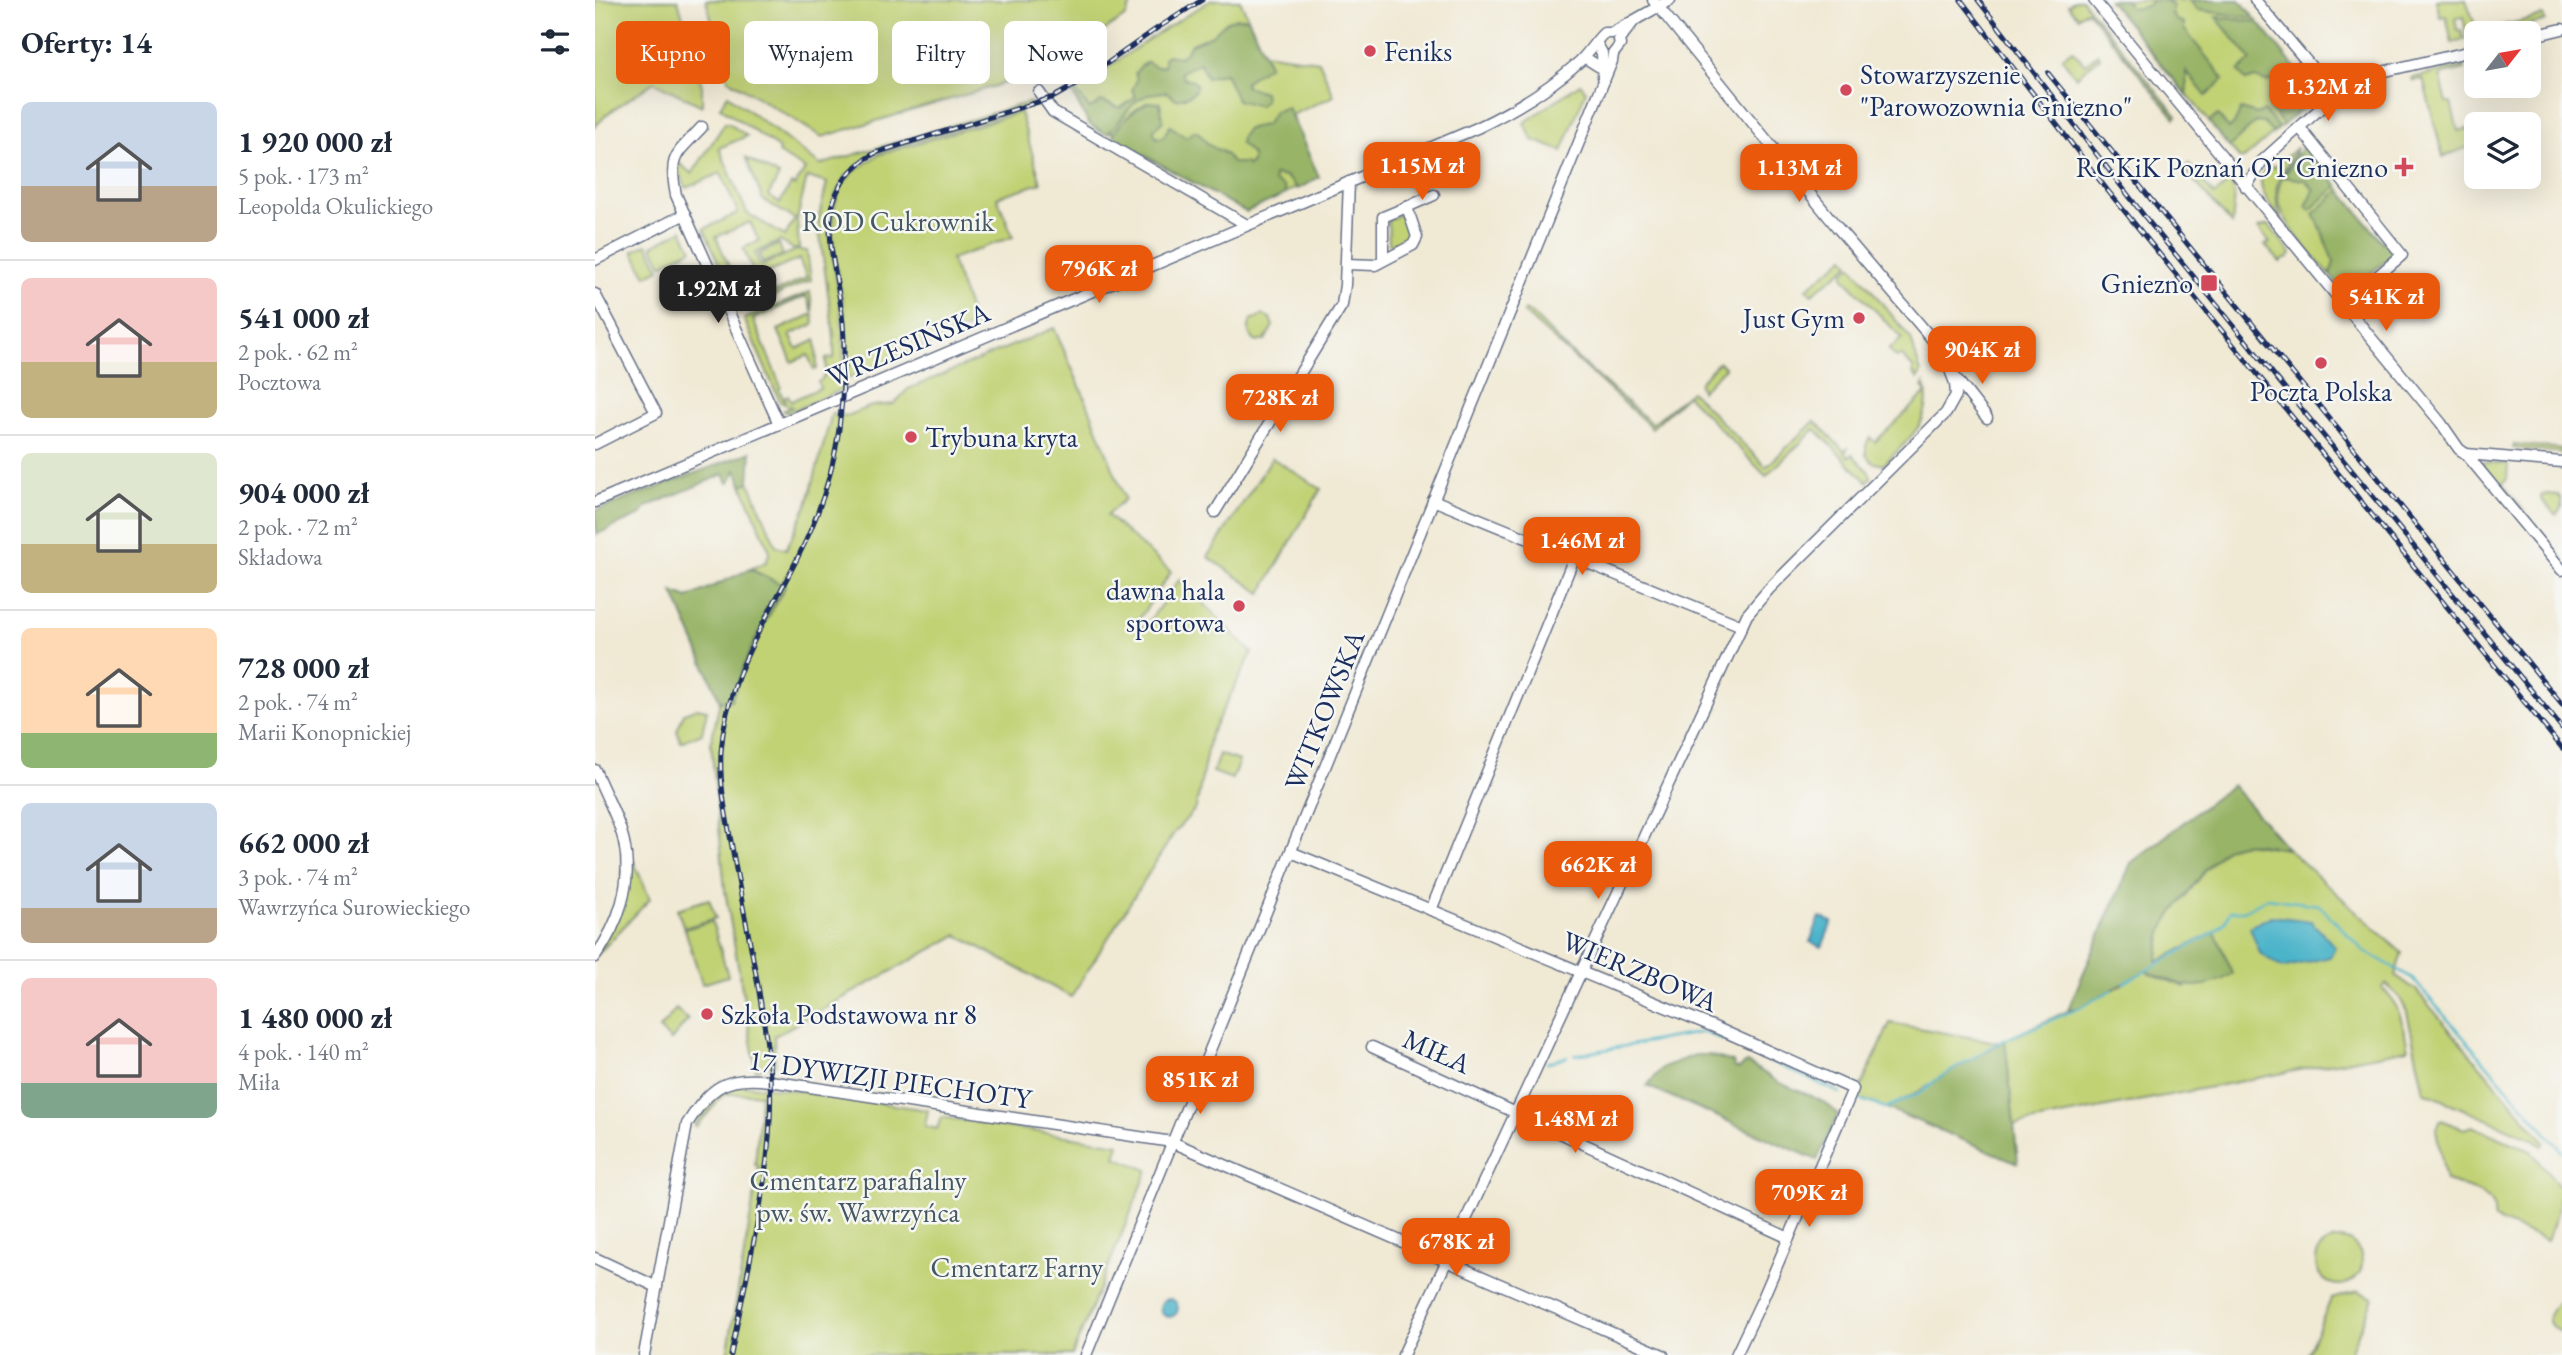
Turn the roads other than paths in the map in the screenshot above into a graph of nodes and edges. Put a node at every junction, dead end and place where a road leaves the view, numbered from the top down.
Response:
1 (1669, 0) edge
2 (2094, 0) edge
3 (2255, 0) edge
4 (1656, 4) edge
5 (2562, 29) edge
6 (2541, 34) edge
7 (1616, 36) junction
8 (1604, 50) junction
9 (2464, 53) edge
10 (1582, 61) junction
11 (1603, 69) junction
12 (1603, 81) junction
13 (1039, 92) dead end
14 (2335, 95) junction
15 (702, 127) dead end
16 (2300, 128) junction
17 (1349, 182) junction
18 (2246, 187) junction
19 (1434, 195) dead end
20 (1407, 207) junction
21 (685, 214) junction
22 (1247, 225) junction
23 (595, 260) edge
24 (1384, 260) junction
25 (1346, 264) junction
26 (595, 294) edge
27 (2343, 306) junction
28 (1952, 374) junction
29 (1954, 400) junction
30 (1978, 407) junction
31 (1987, 418) dead end
32 (779, 424) junction
33 (595, 444) edge
34 (2466, 454) junction
35 (2562, 461) edge
36 (1433, 500) junction
37 (595, 502) edge
38 (1215, 512) dead end
39 (1574, 558) junction
40 (2562, 570) edge
41 (1742, 626) junction
42 (595, 771) edge
43 (1291, 852) junction
44 (1431, 910) junction
45 (595, 957) edge
46 (1582, 971) junction
47 (1372, 1047) dead end
48 (1516, 1111) junction
49 (1172, 1142) junction
50 (1789, 1238) junction
51 (595, 1258) edge
52 (1447, 1261) junction
53 (657, 1287) junction
54 (644, 1355) edge
55 (1086, 1355) edge
56 (1403, 1355) edge
57 (1663, 1355) edge
58 (1736, 1355) edge

1 - 4 street
2 - 18 street
3 - 14 street
4 - 7 street
4 - 28 street
5 - 6 street
7 - 8 street
7 - 8 street, WRZESIŃSKA
8 - 10 street, WRZESIŃSKA
8 - 11 street, WITKOWSKA
8 - 12 street, WITKOWSKA
9 - 14 street
10 - 11 street
10 - 17 street, WRZESIŃSKA
11 - 12 street, WITKOWSKA
12 - 36 street, WITKOWSKA
13 - 22 street
14 - 16 street
15 - 21 street
16 - 18 street
16 - 27 street
17 - 22 street, WRZESIŃSKA
17 - 25 street
18 - 27 street
19 - 20 street
20 - 24 street
20 - 24 street
21 - 23 street
21 - 32 street
22 - 32 street, WRZESIŃSKA
24 - 25 street
25 - 38 street
26 - 33 street
27 - 34 street
28 - 29 street
28 - 30 street
29 - 30 street
29 - 41 street
30 - 31 street
32 - 37 street, WRZESIŃSKA
34 - 35 street
34 - 40 street
36 - 39 street
36 - 43 street, WITKOWSKA
39 - 41 street
39 - 44 street
41 - 46 street
42 - 45 street
43 - 44 street, WIERZBOWA
43 - 49 street, WITKOWSKA
44 - 46 street, WIERZBOWA
46 - 48 street
46 - 50 street, WIERZBOWA
47 - 48 street, MIŁA
48 - 50 street, MIŁA
48 - 52 street
49 - 52 street, 17 DYWIZJI PIECHOTY
49 - 53 street, 17 DYWIZJI PIECHOTY
49 - 55 street, WITKOWSKA
50 - 58 street
51 - 53 street
52 - 56 street
52 - 57 street, 17 DYWIZJI PIECHOTY
53 - 54 street, 17 DYWIZJI PIECHOTY

